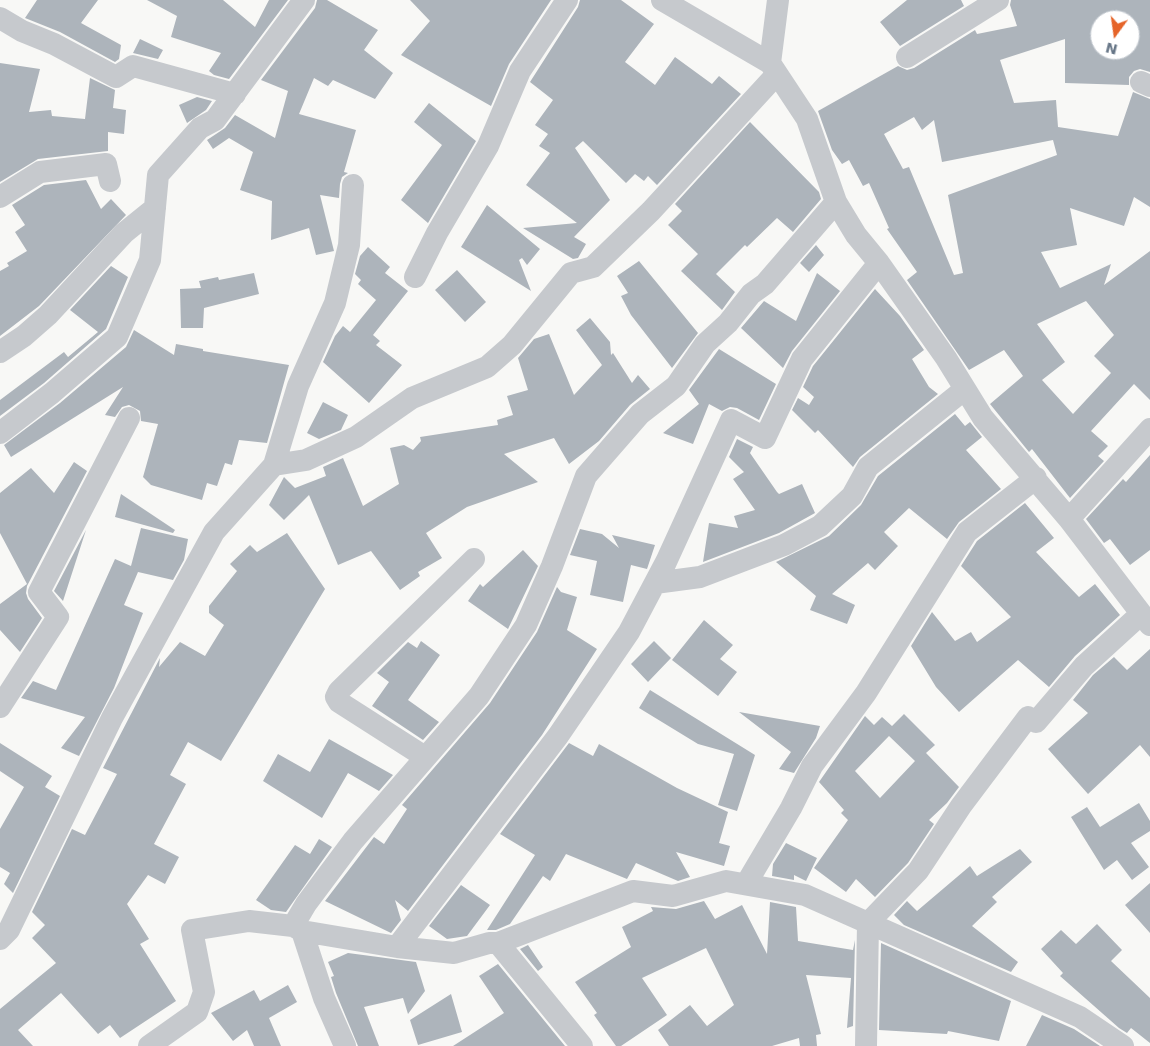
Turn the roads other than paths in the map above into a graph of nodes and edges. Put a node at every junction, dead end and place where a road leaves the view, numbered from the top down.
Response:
1 (304, 0) edge
2 (566, 0) edge
3 (662, 0) edge
4 (778, 0) edge
5 (998, 0) edge
6 (0, 18) edge
7 (907, 57) dead end
8 (773, 68) junction
9 (236, 94) junction
10 (110, 181) dead end
11 (353, 185) dead end
12 (0, 197) edge
13 (836, 202) junction
14 (155, 208) junction
15 (879, 263) junction
16 (415, 277) dead end
17 (0, 352) edge
18 (965, 389) junction
19 (129, 418) dead end
20 (1150, 429) edge
21 (0, 433) edge
22 (274, 465) junction
23 (1036, 478) junction
24 (1069, 519) junction
25 (474, 560) dead end
26 (655, 583) junction
27 (1146, 619) edge
28 (0, 707) edge
29 (425, 757) junction
30 (746, 884) junction
31 (868, 923) junction
32 (298, 929) junction
33 (0, 939) edge
34 (498, 943) junction
35 (397, 947) junction
36 (149, 1046) edge
37 (345, 1046) edge
38 (582, 1046) edge
39 (866, 1046) edge
40 (1123, 1046) edge

1 - 9 street
2 - 16 street
3 - 8 street
4 - 8 street
5 - 7 street
6 - 9 street
8 - 13 street
8 - 22 street
9 - 14 street
10 - 12 street
11 - 22 street
13 - 15 street
13 - 29 street
14 - 17 street
14 - 21 street
15 - 18 street
15 - 26 street
18 - 23 street
18 - 26 street
19 - 28 street
20 - 24 street
22 - 33 street
23 - 24 street
23 - 30 street
24 - 27 street
25 - 29 street
26 - 35 street
27 - 31 street
29 - 32 street
30 - 31 street
30 - 34 street
31 - 39 street
31 - 40 street
32 - 35 street
32 - 36 street
32 - 37 street
34 - 35 street
34 - 38 street

